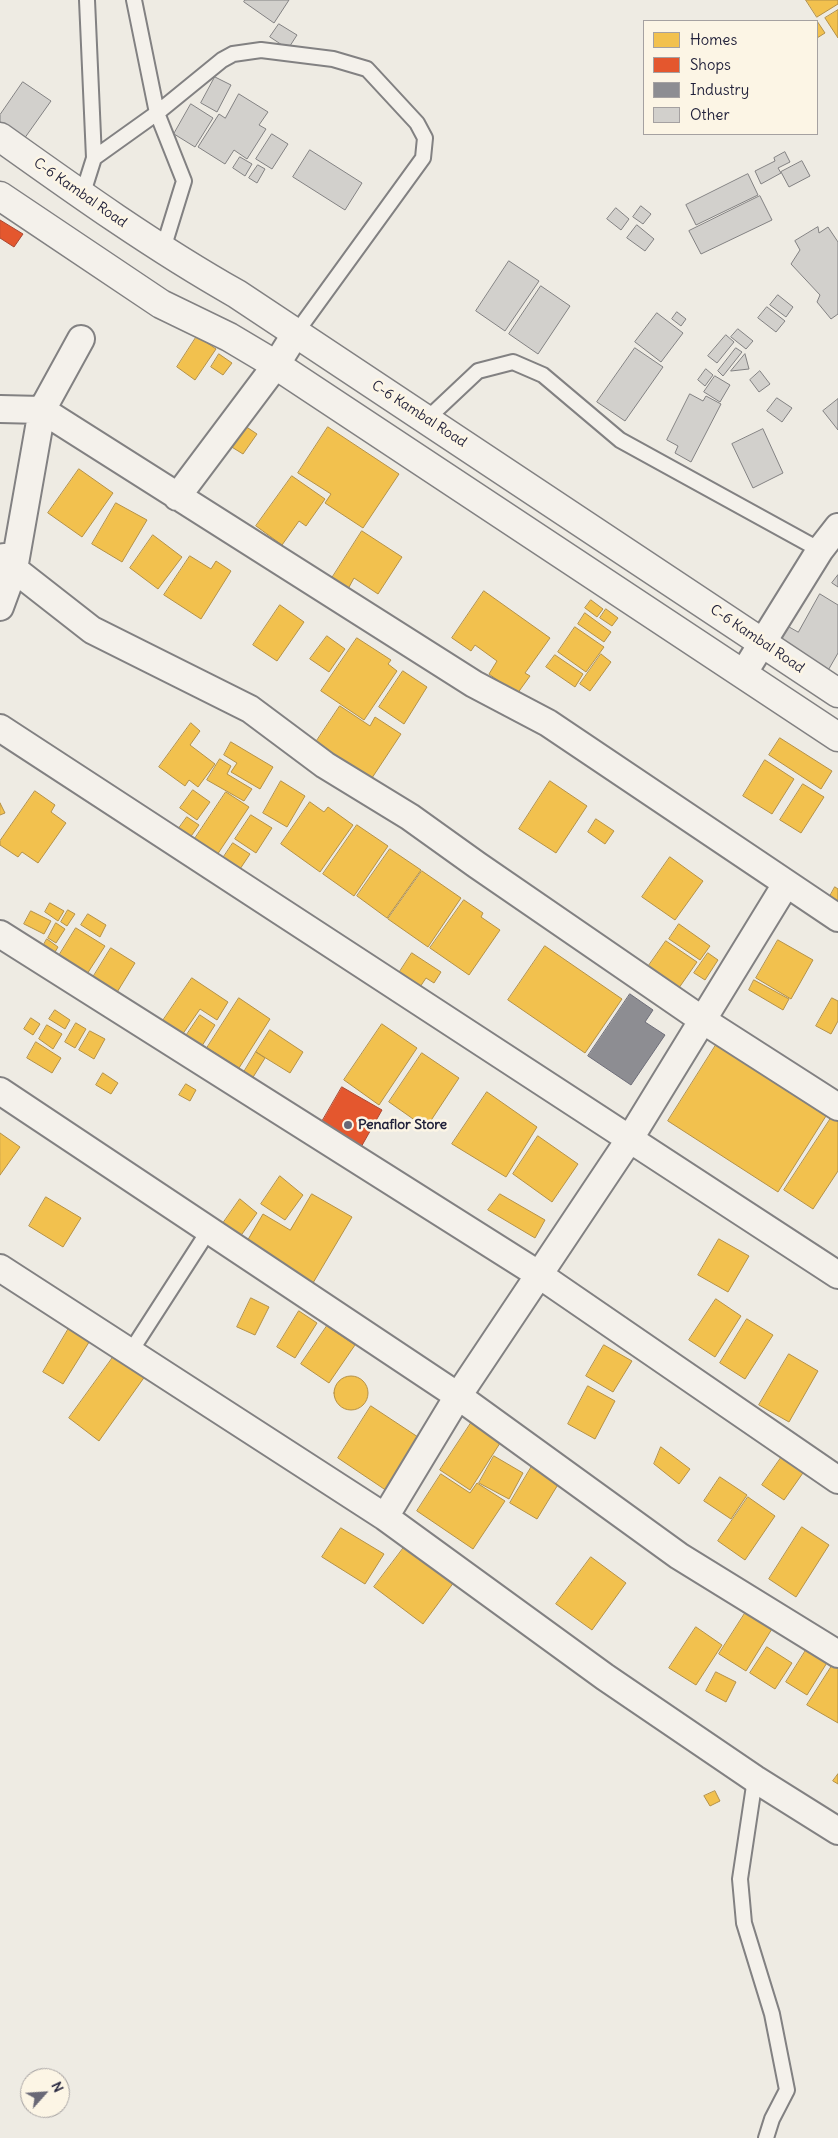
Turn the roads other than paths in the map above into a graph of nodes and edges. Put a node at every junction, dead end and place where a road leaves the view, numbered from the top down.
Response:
1 (87, 0) edge
2 (134, 0) edge
3 (157, 113) junction
4 (0, 137) edge
5 (94, 158) junction
6 (0, 196) edge
7 (82, 196) junction
8 (163, 249) junction
9 (296, 333) junction
10 (81, 339) dead end
11 (276, 365) junction
12 (0, 409) edge
13 (42, 410) junction
14 (427, 419) junction
15 (177, 496) junction
16 (838, 527) edge
17 (820, 550) junction
18 (7, 560) edge
19 (0, 607) edge
20 (764, 643) junction
21 (743, 674) junction
22 (838, 693) edge
23 (0, 728) edge
24 (838, 737) edge
25 (786, 884) junction
26 (838, 918) edge
27 (0, 934) edge
28 (704, 1020) junction
29 (0, 1091) edge
30 (838, 1107) edge
31 (629, 1140) junction
32 (209, 1230) junction
33 (0, 1268) edge
34 (538, 1274) junction
35 (838, 1276) edge
36 (131, 1351) junction
37 (458, 1396) junction
38 (838, 1480) edge
39 (385, 1517) junction
40 (838, 1654) edge
41 (755, 1779) junction
42 (838, 1831) edge
43 (766, 2138) edge

1 - 5 lane
2 - 3 lane
3 - 5 lane
3 - 8 lane
3 - 9 lane
4 - 7 main road, C-6 Kambal Road
5 - 7 lane
6 - 11 main road
7 - 8 main road, C-6 Kambal Road
8 - 9 main road, C-6 Kambal Road
9 - 11 street
9 - 14 main road, C-6 Kambal Road
10 - 13 street
11 - 15 street
11 - 21 main road
12 - 13 street
13 - 15 street
13 - 18 street
14 - 17 lane
14 - 20 main road, C-6 Kambal Road
15 - 25 street
16 - 17 street
17 - 20 street
18 - 19 street
18 - 28 street
20 - 21 street
20 - 22 main road, C-6 Kambal Road
21 - 24 main road
23 - 31 street
25 - 26 street
25 - 28 street
27 - 34 street
28 - 30 street
28 - 31 street
29 - 32 street
31 - 34 street
31 - 35 street
32 - 36 lane
32 - 37 street
33 - 36 street
34 - 37 street
34 - 38 street
36 - 39 street
37 - 39 street
37 - 40 street
39 - 41 street
41 - 42 street
41 - 43 lane

